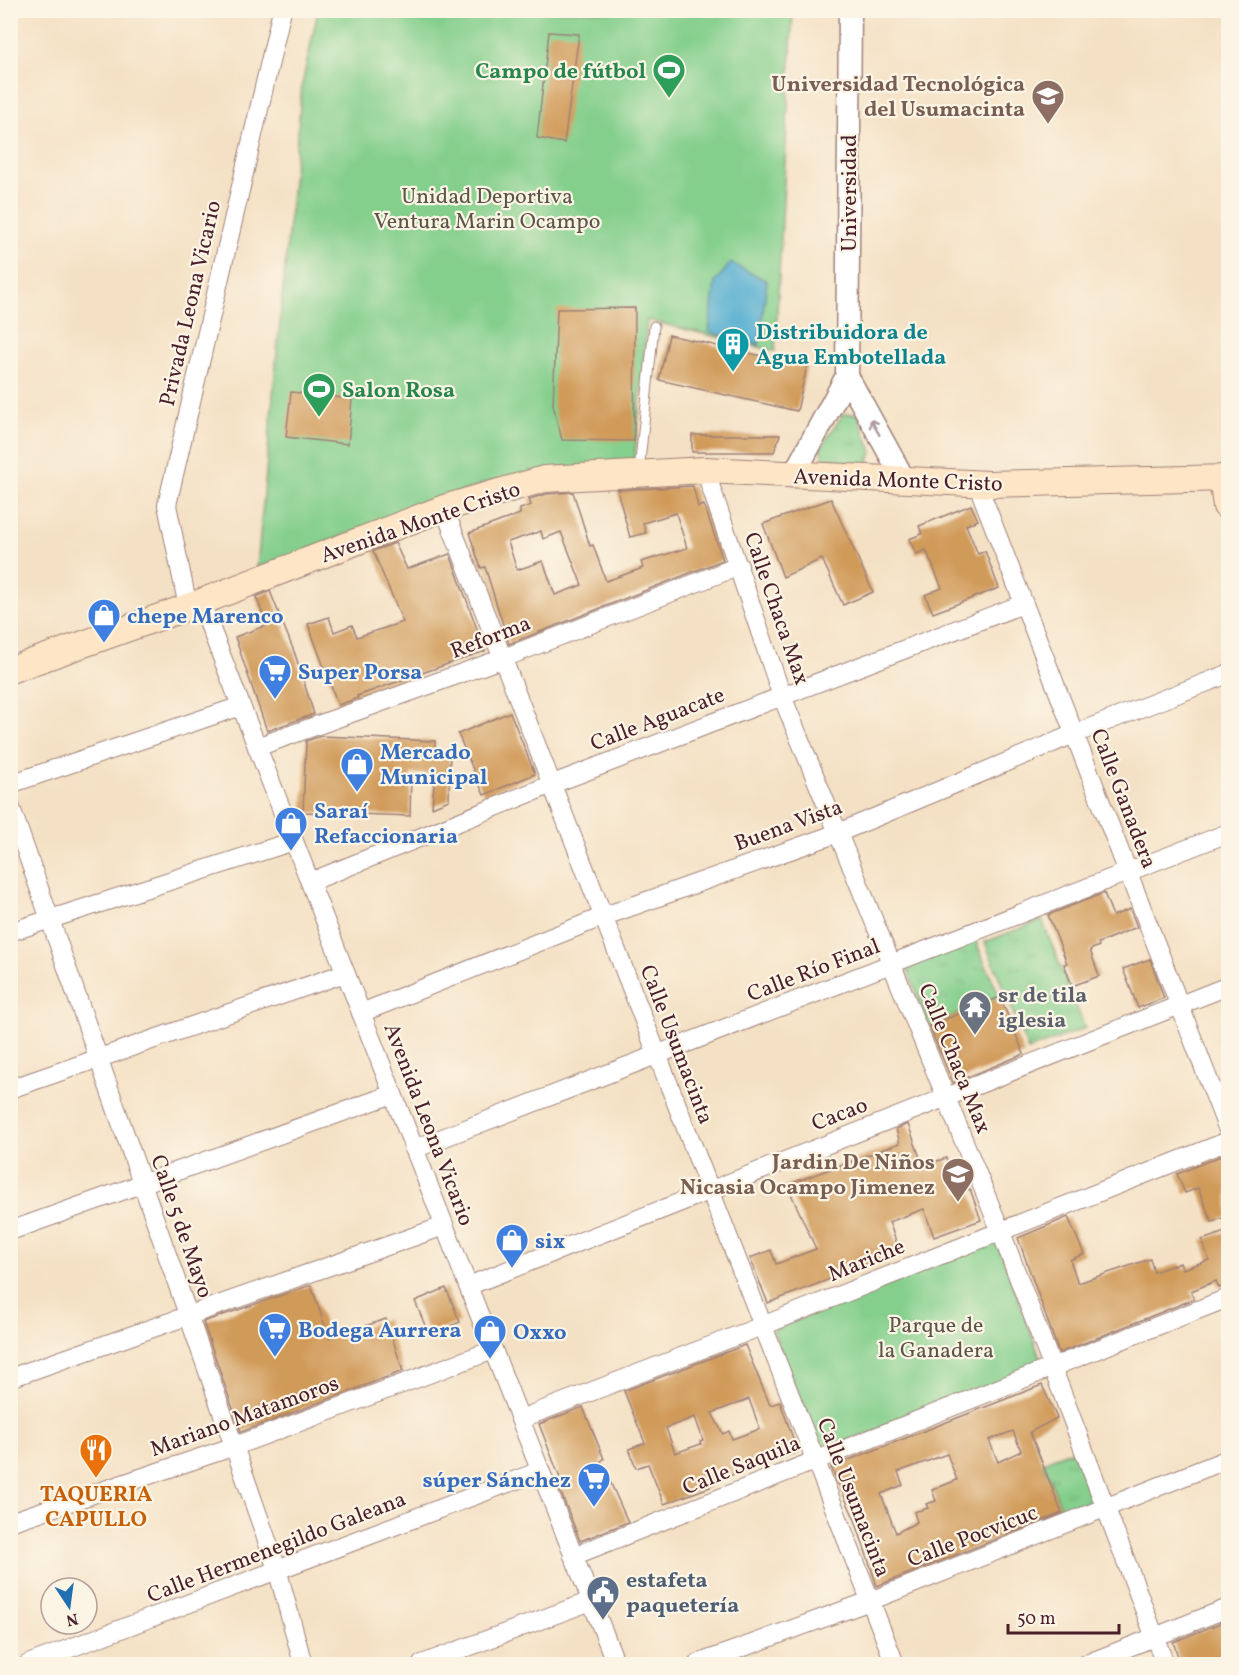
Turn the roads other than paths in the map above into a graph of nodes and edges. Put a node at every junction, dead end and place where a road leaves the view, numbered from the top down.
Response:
1 (282, 10) edge
2 (850, 10) edge
3 (654, 326) dead end
4 (847, 376) junction
5 (705, 470) junction
6 (638, 474) junction
7 (793, 476) junction
8 (903, 478) junction
9 (1228, 478) edge
10 (1172, 481) junction
11 (977, 483) junction
12 (1228, 507) edge
13 (444, 508) junction
14 (739, 566) junction
15 (194, 604) junction
16 (1023, 604) junction
17 (501, 659) junction
18 (10, 670) edge
19 (1228, 674) edge
20 (782, 696) junction
21 (241, 706) junction
22 (1074, 734) junction
23 (257, 747) junction
24 (10, 784) edge
25 (550, 785) junction
26 (10, 805) edge
27 (838, 833) junction
28 (1228, 833) edge
29 (294, 841) junction
30 (1128, 873) junction
31 (310, 882) junction
32 (602, 917) junction
33 (51, 919) junction
34 (10, 932) edge
35 (891, 965) junction
36 (345, 973) junction
37 (1228, 986) edge
38 (1180, 1006) junction
39 (361, 1013) junction
40 (656, 1055) junction
41 (99, 1058) junction
42 (10, 1089) edge
43 (393, 1094) junction
44 (946, 1097) junction
45 (1228, 1130) edge
46 (1228, 1141) edge
47 (414, 1149) junction
48 (143, 1183) junction
49 (709, 1189) junction
50 (444, 1226) junction
51 (10, 1231) edge
52 (1001, 1232) junction
53 (468, 1286) junction
54 (1228, 1298) edge
55 (189, 1316) junction
56 (762, 1326) junction
57 (493, 1350) junction
58 (1051, 1368) junction
59 (10, 1378) edge
60 (520, 1419) junction
61 (235, 1446) junction
62 (815, 1460) junction
63 (1228, 1460) edge
64 (540, 1471) junction
65 (1105, 1508) junction
66 (10, 1522) edge
67 (573, 1556) junction
68 (278, 1572) junction
69 (870, 1600) junction
70 (591, 1601) junction
71 (1228, 1608) edge
72 (1154, 1637) junction
73 (28, 1665) edge
74 (303, 1665) edge
75 (423, 1665) edge
76 (616, 1665) edge
77 (697, 1665) edge
78 (895, 1665) edge
79 (1086, 1665) edge
80 (1165, 1665) edge

1 - 15 street, Privada Leona Vicario
2 - 4 street, Universidad
3 - 6 lane
4 - 7 street
8 -> 4 street
5 - 6 main road, Avenida Monte Cristo
5 - 7 main road, Avenida Monte Cristo
5 - 14 street, Calle Chaca Max
6 - 13 main road, Avenida Monte Cristo
7 - 8 main road, Avenida Monte Cristo
8 - 11 main road, Avenida Monte Cristo
9 - 10 main road, Avenida Monte Cristo
9 - 12 main road
10 - 11 main road, Avenida Monte Cristo
10 - 12 main road
11 - 16 street, Calle Ganadera
13 - 15 main road, Avenida Monte Cristo
13 - 17 street, Calle Usumacinta
14 - 17 street, Reforma
14 - 20 street, Calle Chaca Max
15 - 18 main road, Avenida Monte Cristo
15 - 21 street, Avenida Leona Vicario
16 - 20 street, Calle Aguacate
16 - 22 street, Calle Ganadera
17 - 23 street, Reforma
17 - 25 street, Calle Usumacinta
19 - 22 street, Buena Vista
20 - 25 street, Calle Aguacate
20 - 27 street, Calle Chaca Max
21 - 23 street, Avenida Leona Vicario
21 - 24 street
22 - 27 street, Buena Vista
22 - 30 street, Calle Ganadera
23 - 29 street, Avenida Leona Vicario
25 - 31 street, Calle Aguacate
25 - 32 street, Calle Usumacinta
26 - 33 street, Calle 5 de Mayo
27 - 32 street, Buena Vista
27 - 35 street, Calle Chaca Max
28 - 30 street, Calle Río Final
29 - 31 street, Avenida Leona Vicario
29 - 33 street
30 - 35 street, Calle Río Final
30 - 38 street, Calle Ganadera
31 - 36 street, Avenida Leona Vicario
32 - 39 street, Buena Vista
32 - 40 street, Calle Usumacinta
33 - 34 street
33 - 41 street, Calle 5 de Mayo
35 - 40 street, Calle Río Final
35 - 44 street, Calle Chaca Max
36 - 39 street, Avenida Leona Vicario
36 - 41 street
37 - 38 street, Cacao
38 - 44 street, Cacao
38 - 45 street, Calle Ganadera
39 - 43 street, Avenida Leona Vicario
40 - 47 street, Calle Río Final
40 - 49 street, Calle Usumacinta
41 - 42 street
41 - 48 street, Calle 5 de Mayo
43 - 47 street, Avenida Leona Vicario
43 - 48 street
44 - 49 street, Cacao
44 - 52 street, Calle Chaca Max
46 - 52 street, Mariche
47 - 50 street, Avenida Leona Vicario
48 - 51 street
48 - 55 street, Calle 5 de Mayo
49 - 53 street, Cacao
49 - 56 street, Calle Usumacinta
50 - 53 street, Avenida Leona Vicario
50 - 55 street
52 - 56 street, Mariche
52 - 58 street, Calle Chaca Max
53 - 57 street, Avenida Leona Vicario
54 - 58 street, Calle Saquila
55 - 59 street
55 - 61 street, Calle 5 de Mayo
56 - 60 street, Mariche
56 - 62 street, Calle Usumacinta
57 - 60 street, Avenida Leona Vicario
57 - 61 street, Mariano Matamoros
58 - 62 street, Calle Saquila
58 - 65 street, Calle Chaca Max
60 - 64 street, Avenida Leona Vicario
61 - 66 street, Mariano Matamoros
61 - 68 street, Calle 5 de Mayo
62 - 67 street, Calle Saquila
62 - 69 street, Calle Usumacinta
63 - 65 street, Calle Pocvicuc
64 - 67 street, Avenida Leona Vicario
64 - 68 street, Calle Hermenegildo Galeana
65 - 69 street, Calle Pocvicuc
65 - 72 street, Calle Chaca Max
67 - 70 street, Avenida Leona Vicario
68 - 73 street, Calle Hermenegildo Galeana
68 - 74 street, Calle 5 de Mayo
69 - 77 street, Calle Pocvicuc
69 - 78 street, Calle Usumacinta
70 - 75 street
70 - 76 street, Avenida Leona Vicario
71 - 72 street
72 - 79 street
72 - 80 street, Calle Chaca Max

